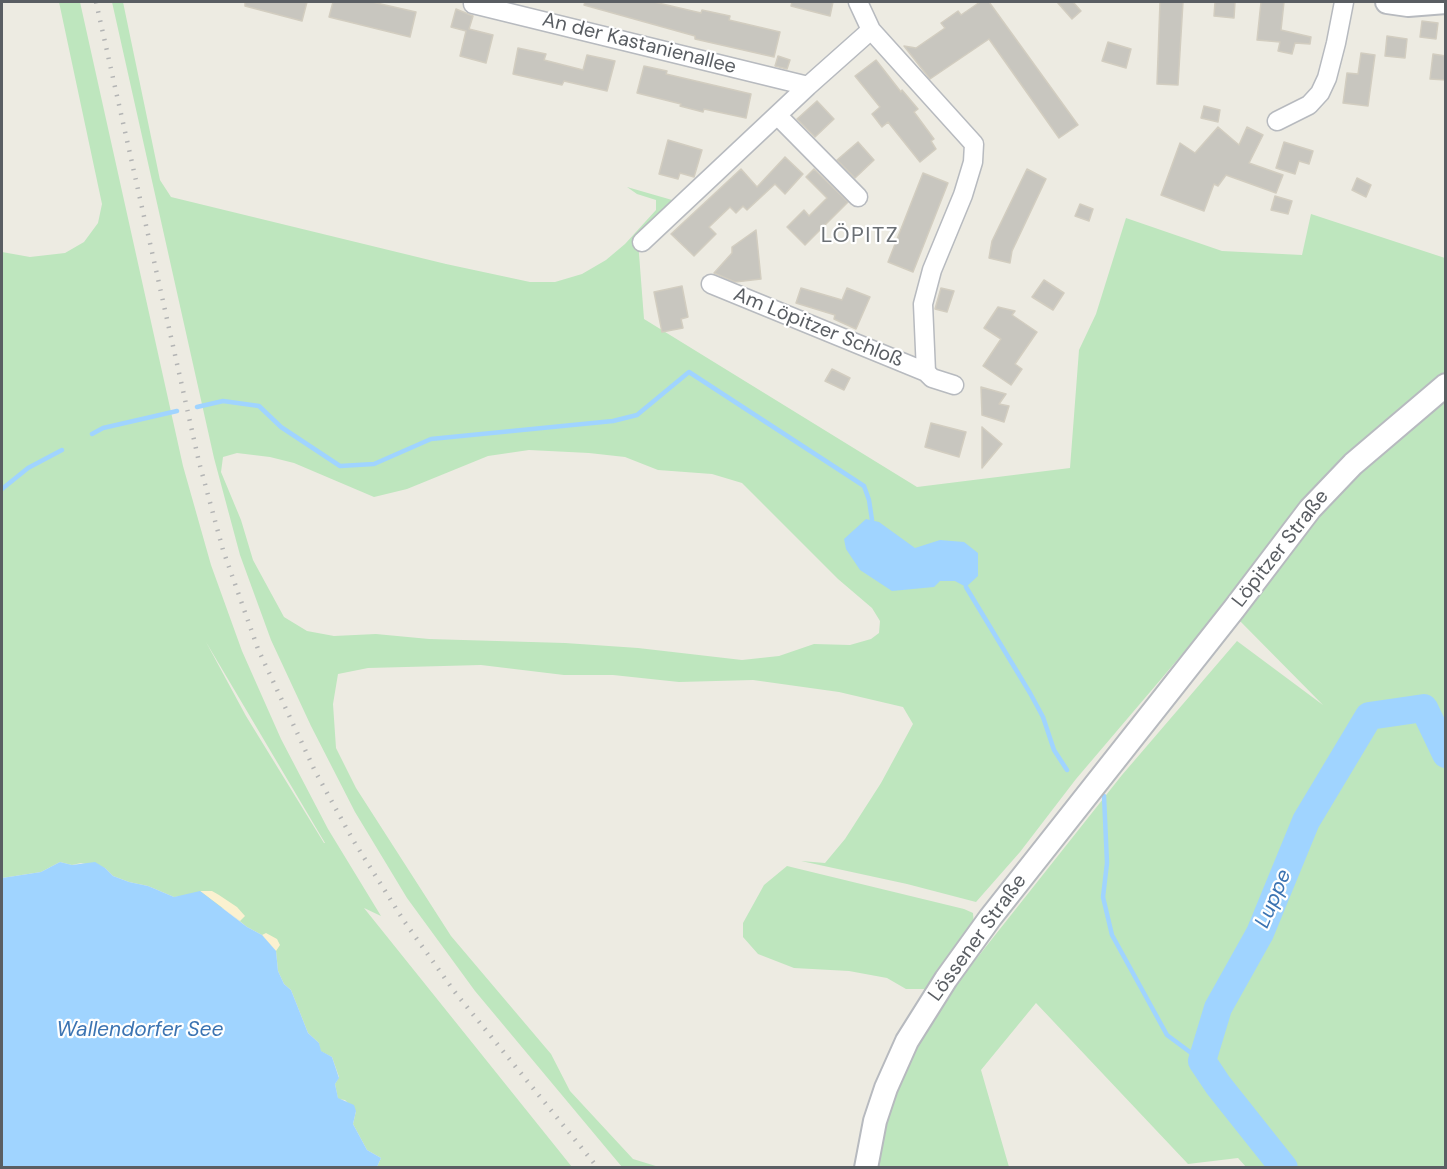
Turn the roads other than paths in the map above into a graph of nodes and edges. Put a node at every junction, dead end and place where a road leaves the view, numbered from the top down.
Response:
1 (473, 2) edge
2 (858, 2) edge
3 (1344, 2) edge
4 (1387, 2) edge
5 (1446, 2) edge
6 (871, 30) junction
7 (808, 86) junction
8 (777, 116) junction
9 (1277, 121) dead end
10 (858, 197) dead end
11 (642, 242) dead end
12 (711, 284) dead end
13 (926, 372) junction
14 (954, 385) dead end
15 (1446, 385) edge
16 (1135, 732) joint
17 (866, 1167) edge

1 - 7 street, An der Kastanienallee
2 - 6 street, Am Löpitzer Schloß
3 - 9 street
4 - 5 street
6 - 7 street
6 - 13 street, Am Löpitzer Schloß
7 - 8 street
8 - 10 street
8 - 11 street
12 - 13 street, Am Löpitzer Schloß
13 - 14 street, Am Löpitzer Schloß
15 - 16 street, Löpitzer Straße
16 - 17 street, Lössener Straße

